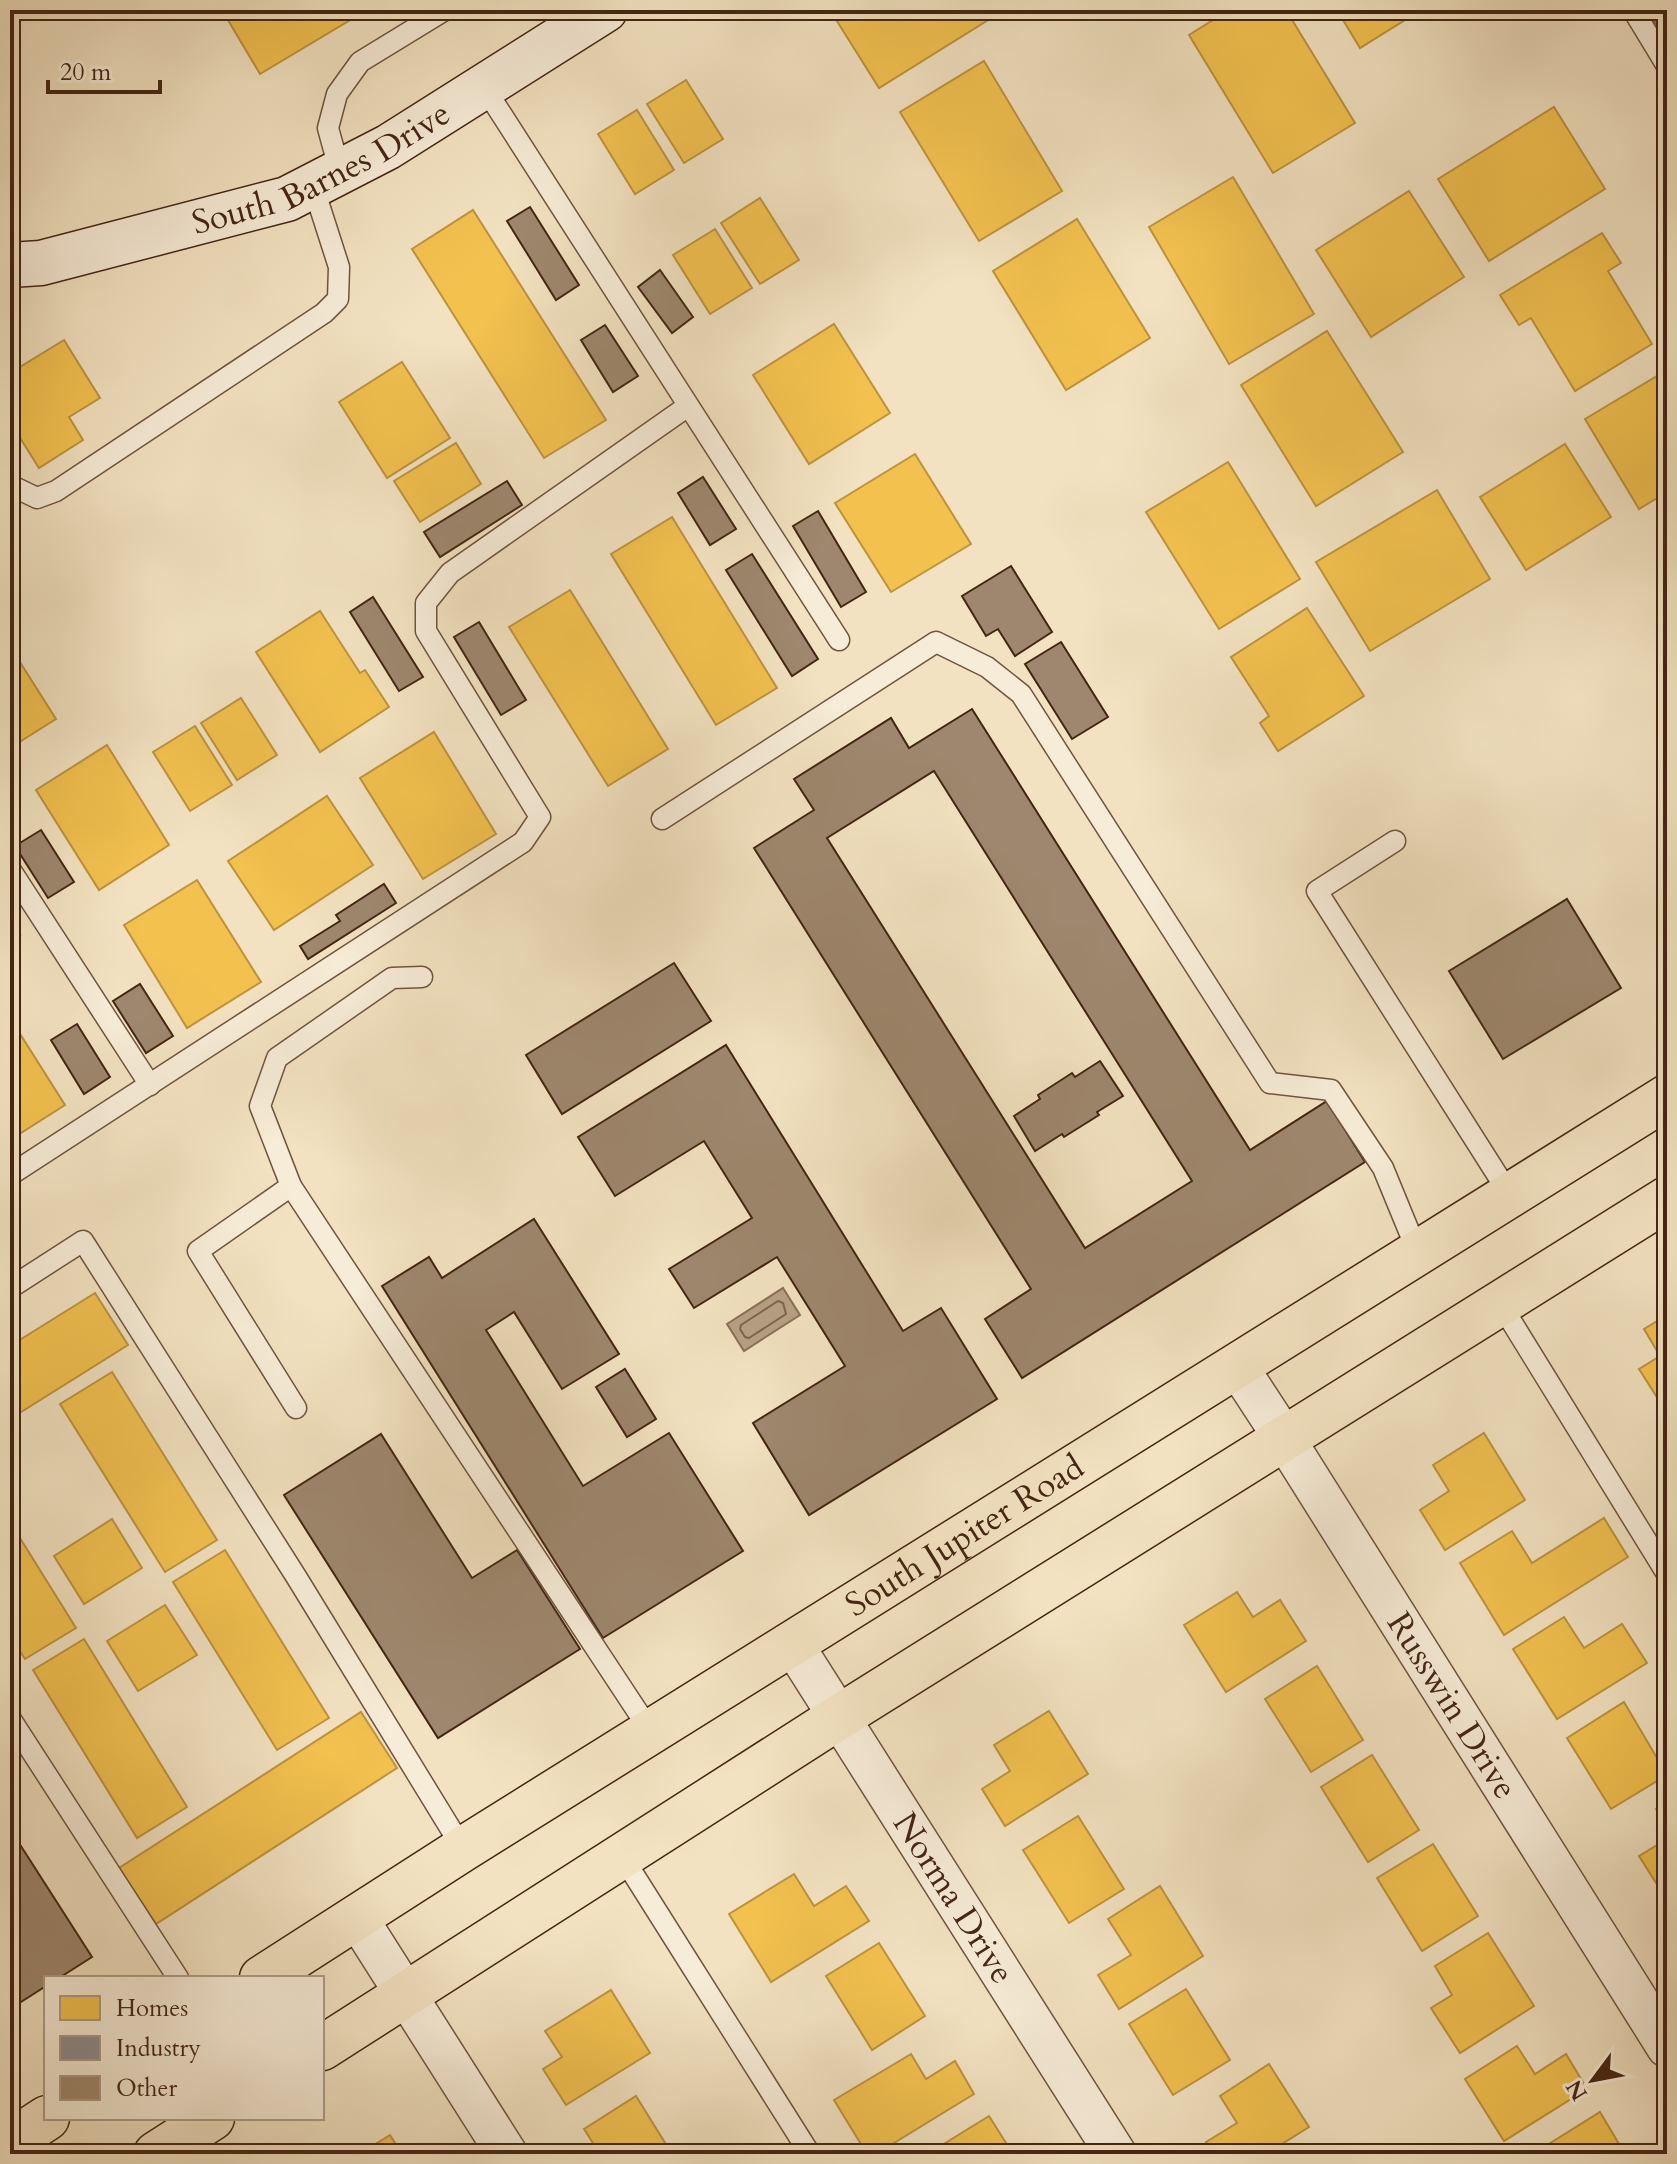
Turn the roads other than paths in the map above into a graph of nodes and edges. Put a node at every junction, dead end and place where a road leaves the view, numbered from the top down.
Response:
1 (445, 10) edge
2 (605, 10) edge
3 (1633, 10) edge
4 (1667, 66) edge
5 (484, 87) junction
6 (327, 179) junction
7 (10, 265) edge
8 (688, 406) junction
9 (10, 485) edge
10 (839, 640) dead end
11 (662, 819) dead end
12 (1395, 841) dead end
13 (10, 869) edge
14 (422, 977) dead end
15 (150, 1085) junction
16 (1667, 1097) edge
17 (10, 1175) edge
18 (291, 1186) junction
19 (1510, 1195) junction
20 (1667, 1199) edge
21 (1418, 1253) junction
22 (10, 1288) edge
23 (1500, 1303) junction
24 (1237, 1366) junction
25 (296, 1408) dead end
26 (1284, 1438) junction
27 (1667, 1574) edge
28 (792, 1643) junction
29 (839, 1717) junction
30 (10, 1718) edge
31 (651, 1732) junction
32 (463, 1849) junction
33 (622, 1856) junction
34 (356, 1916) junction
35 (177, 1976) edge
36 (265, 1976) edge
37 (407, 1994) junction
38 (324, 2047) edge
39 (1667, 2047) edge
40 (44, 2120) edge
41 (10, 2142) edge
42 (507, 2154) edge
43 (810, 2154) edge
44 (1116, 2154) edge

1 - 6 lane
2 - 5 street, South Barnes Drive
3 - 4 lane
5 - 6 street, South Barnes Drive
5 - 8 lane
6 - 7 street, South Barnes Drive
6 - 9 lane
8 - 10 lane
8 - 15 lane
11 - 21 lane
12 - 19 lane
13 - 15 lane
14 - 18 lane
15 - 17 lane
16 - 19 main road, South Jupiter Road
18 - 25 lane
18 - 31 lane
19 - 21 main road, South Jupiter Road
20 - 23 main road
21 - 24 main road, South Jupiter Road
22 - 32 lane
23 - 26 main road
23 - 27 lane
24 - 26 street, Russwin Drive
24 - 28 main road, South Jupiter Road
26 - 29 main road
26 - 39 street, Russwin Drive
28 - 29 street, Norma Drive
28 - 31 main road, South Jupiter Road
29 - 33 main road
29 - 44 street, Norma Drive
30 - 35 lane
31 - 32 main road, South Jupiter Road
32 - 34 main road, South Jupiter Road
33 - 37 main road
33 - 43 lane
34 - 36 main road, South Jupiter Road
34 - 37 street
37 - 38 main road
37 - 42 street
40 - 41 main road

